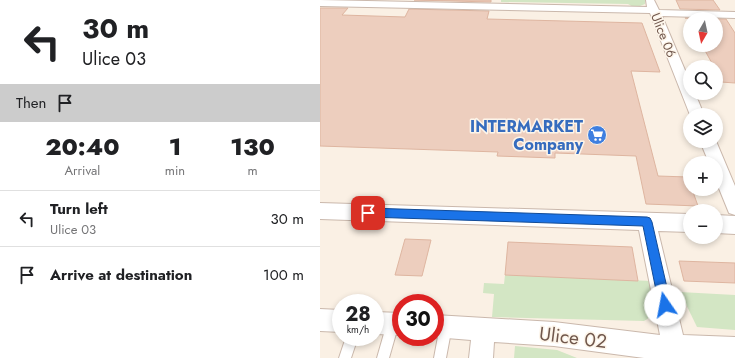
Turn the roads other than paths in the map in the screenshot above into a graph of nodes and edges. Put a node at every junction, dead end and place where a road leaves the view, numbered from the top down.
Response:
1 (378, 2) edge
2 (320, 3) edge
3 (653, 8) edge
4 (735, 15) edge
5 (694, 108) edge
6 (711, 148) edge
7 (735, 207) edge
8 (320, 211) edge
9 (647, 222) junction
10 (683, 223) edge
11 (723, 224) edge
12 (735, 225) edge
13 (320, 320) edge
14 (332, 321) edge
15 (390, 323) edge
16 (444, 326) edge
17 (484, 328) junction
18 (349, 346) edge
19 (440, 346) edge
20 (674, 347) junction
21 (735, 349) edge
22 (642, 352) edge
23 (345, 358) edge
24 (384, 358) edge
25 (440, 358) edge
26 (481, 358) edge

1 - 2 street
1 - 3 street
3 - 4 street
3 - 5 street, Ulice 06
6 - 7 street
8 - 9 street
9 - 10 street
9 - 20 street
11 - 12 street
13 - 14 street
15 - 24 lane
16 - 17 street, Ulice 02
17 - 22 street, Ulice 02
17 - 26 street
18 - 23 lane
19 - 25 lane
20 - 21 street, Ulice 02
20 - 22 street, Ulice 02

